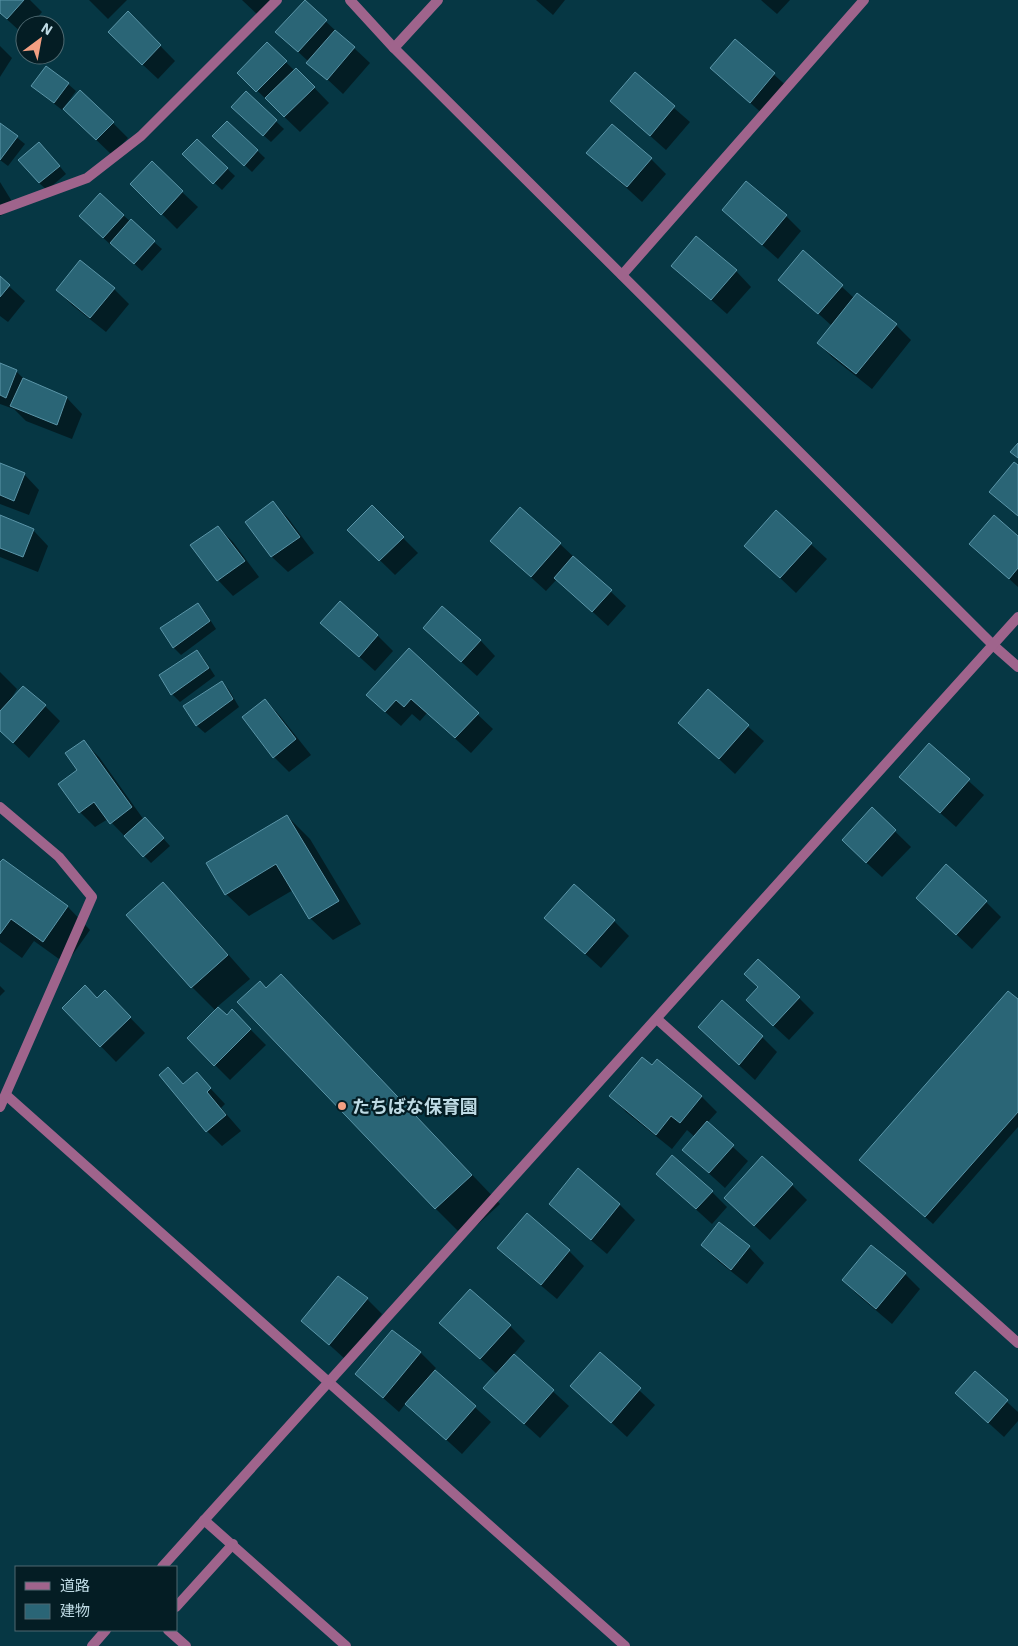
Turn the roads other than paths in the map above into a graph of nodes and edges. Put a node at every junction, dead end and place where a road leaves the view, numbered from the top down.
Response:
1 (277, 0) edge
2 (350, 0) edge
3 (438, 0) edge
4 (864, 0) edge
5 (394, 48) junction
6 (0, 210) edge
7 (622, 275) junction
8 (1018, 617) edge
9 (993, 644) junction
10 (1018, 667) edge
11 (0, 807) edge
12 (658, 1019) junction
13 (6, 1095) junction
14 (0, 1107) edge
15 (1018, 1343) edge
16 (329, 1381) junction
17 (204, 1520) junction
18 (233, 1544) junction
19 (163, 1566) edge
20 (178, 1606) edge
21 (105, 1631) edge
22 (169, 1631) edge
23 (92, 1646) edge
24 (186, 1646) edge
25 (346, 1646) edge
26 (625, 1646) edge

1 - 6 street
2 - 5 street
3 - 5 street
4 - 7 street
5 - 7 street
7 - 9 street
8 - 9 street
9 - 10 street
9 - 12 street
11 - 13 street
12 - 15 street
12 - 16 street
13 - 14 street
13 - 16 street
16 - 17 street
16 - 26 street
17 - 18 street
17 - 19 street
18 - 20 street
18 - 25 street
21 - 23 street
22 - 24 street

